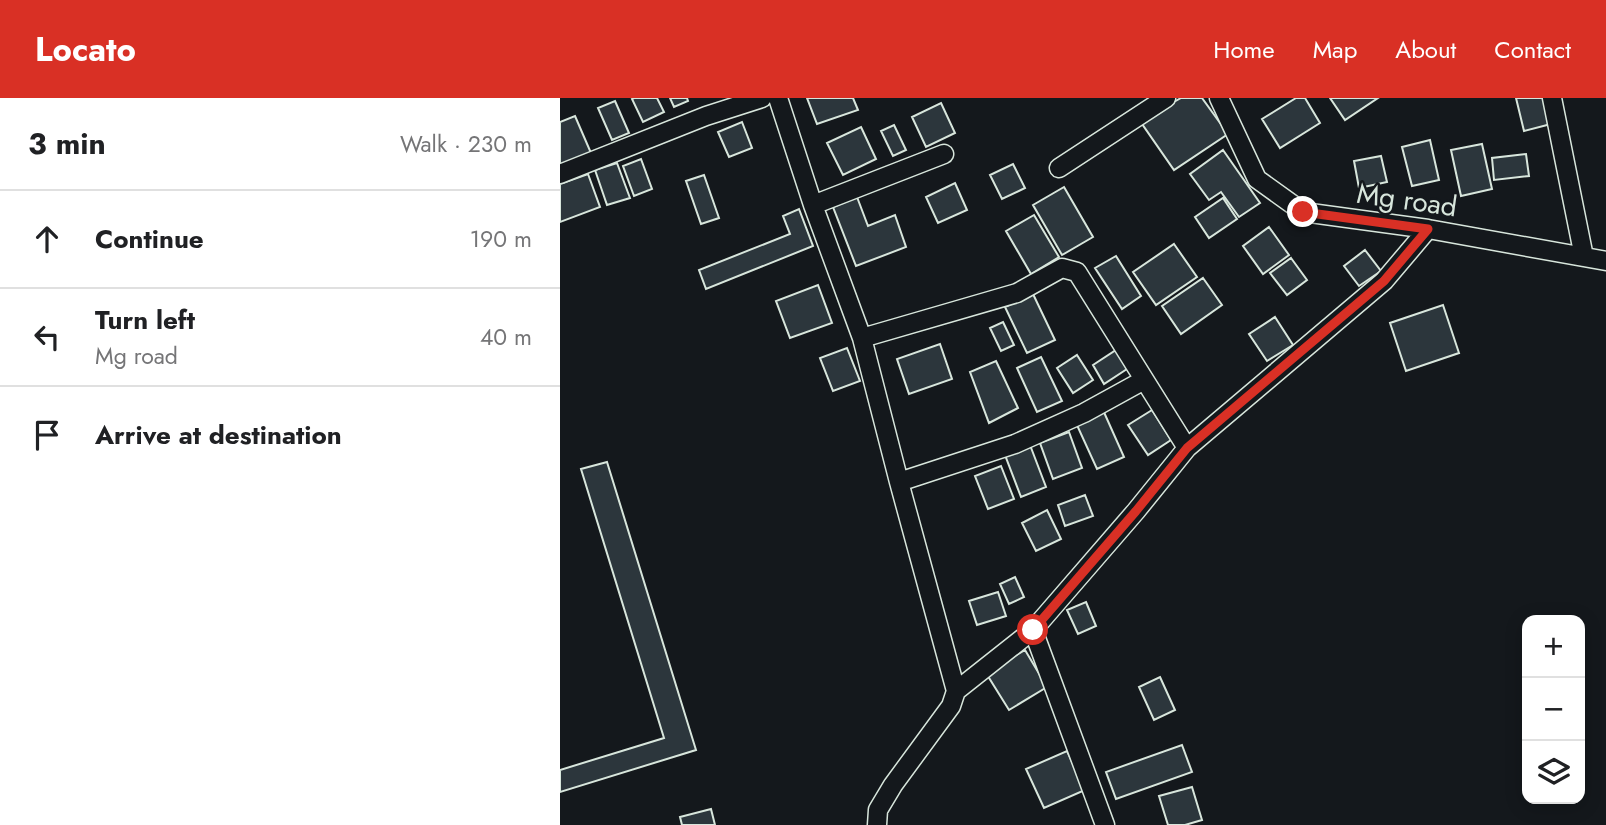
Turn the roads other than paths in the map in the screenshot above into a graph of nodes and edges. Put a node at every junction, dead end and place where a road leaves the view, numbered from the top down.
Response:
1 (762, 98) edge
2 (778, 98) edge
3 (1166, 98) edge
4 (1219, 98) edge
5 (1552, 98) edge
6 (944, 154) dead end
7 (1059, 168) dead end
8 (560, 174) edge
9 (813, 205) junction
10 (1428, 229) junction
11 (1584, 257) junction
12 (1606, 261) edge
13 (863, 338) junction
14 (1144, 380) junction
15 (1187, 448) junction
16 (899, 482) junction
17 (1033, 630) junction
18 (956, 691) junction
19 (877, 825) edge
20 (1105, 825) edge

1 - 8 street
2 - 9 street
3 - 7 street
4 - 10 street, Mg road
5 - 11 street
6 - 9 street
9 - 13 street
10 - 11 street, Mg road
10 - 15 street
11 - 12 street, Mg road
13 - 14 street
13 - 16 street
14 - 15 street
14 - 16 street
15 - 17 street
16 - 18 street
17 - 18 street
17 - 20 street
18 - 19 street

